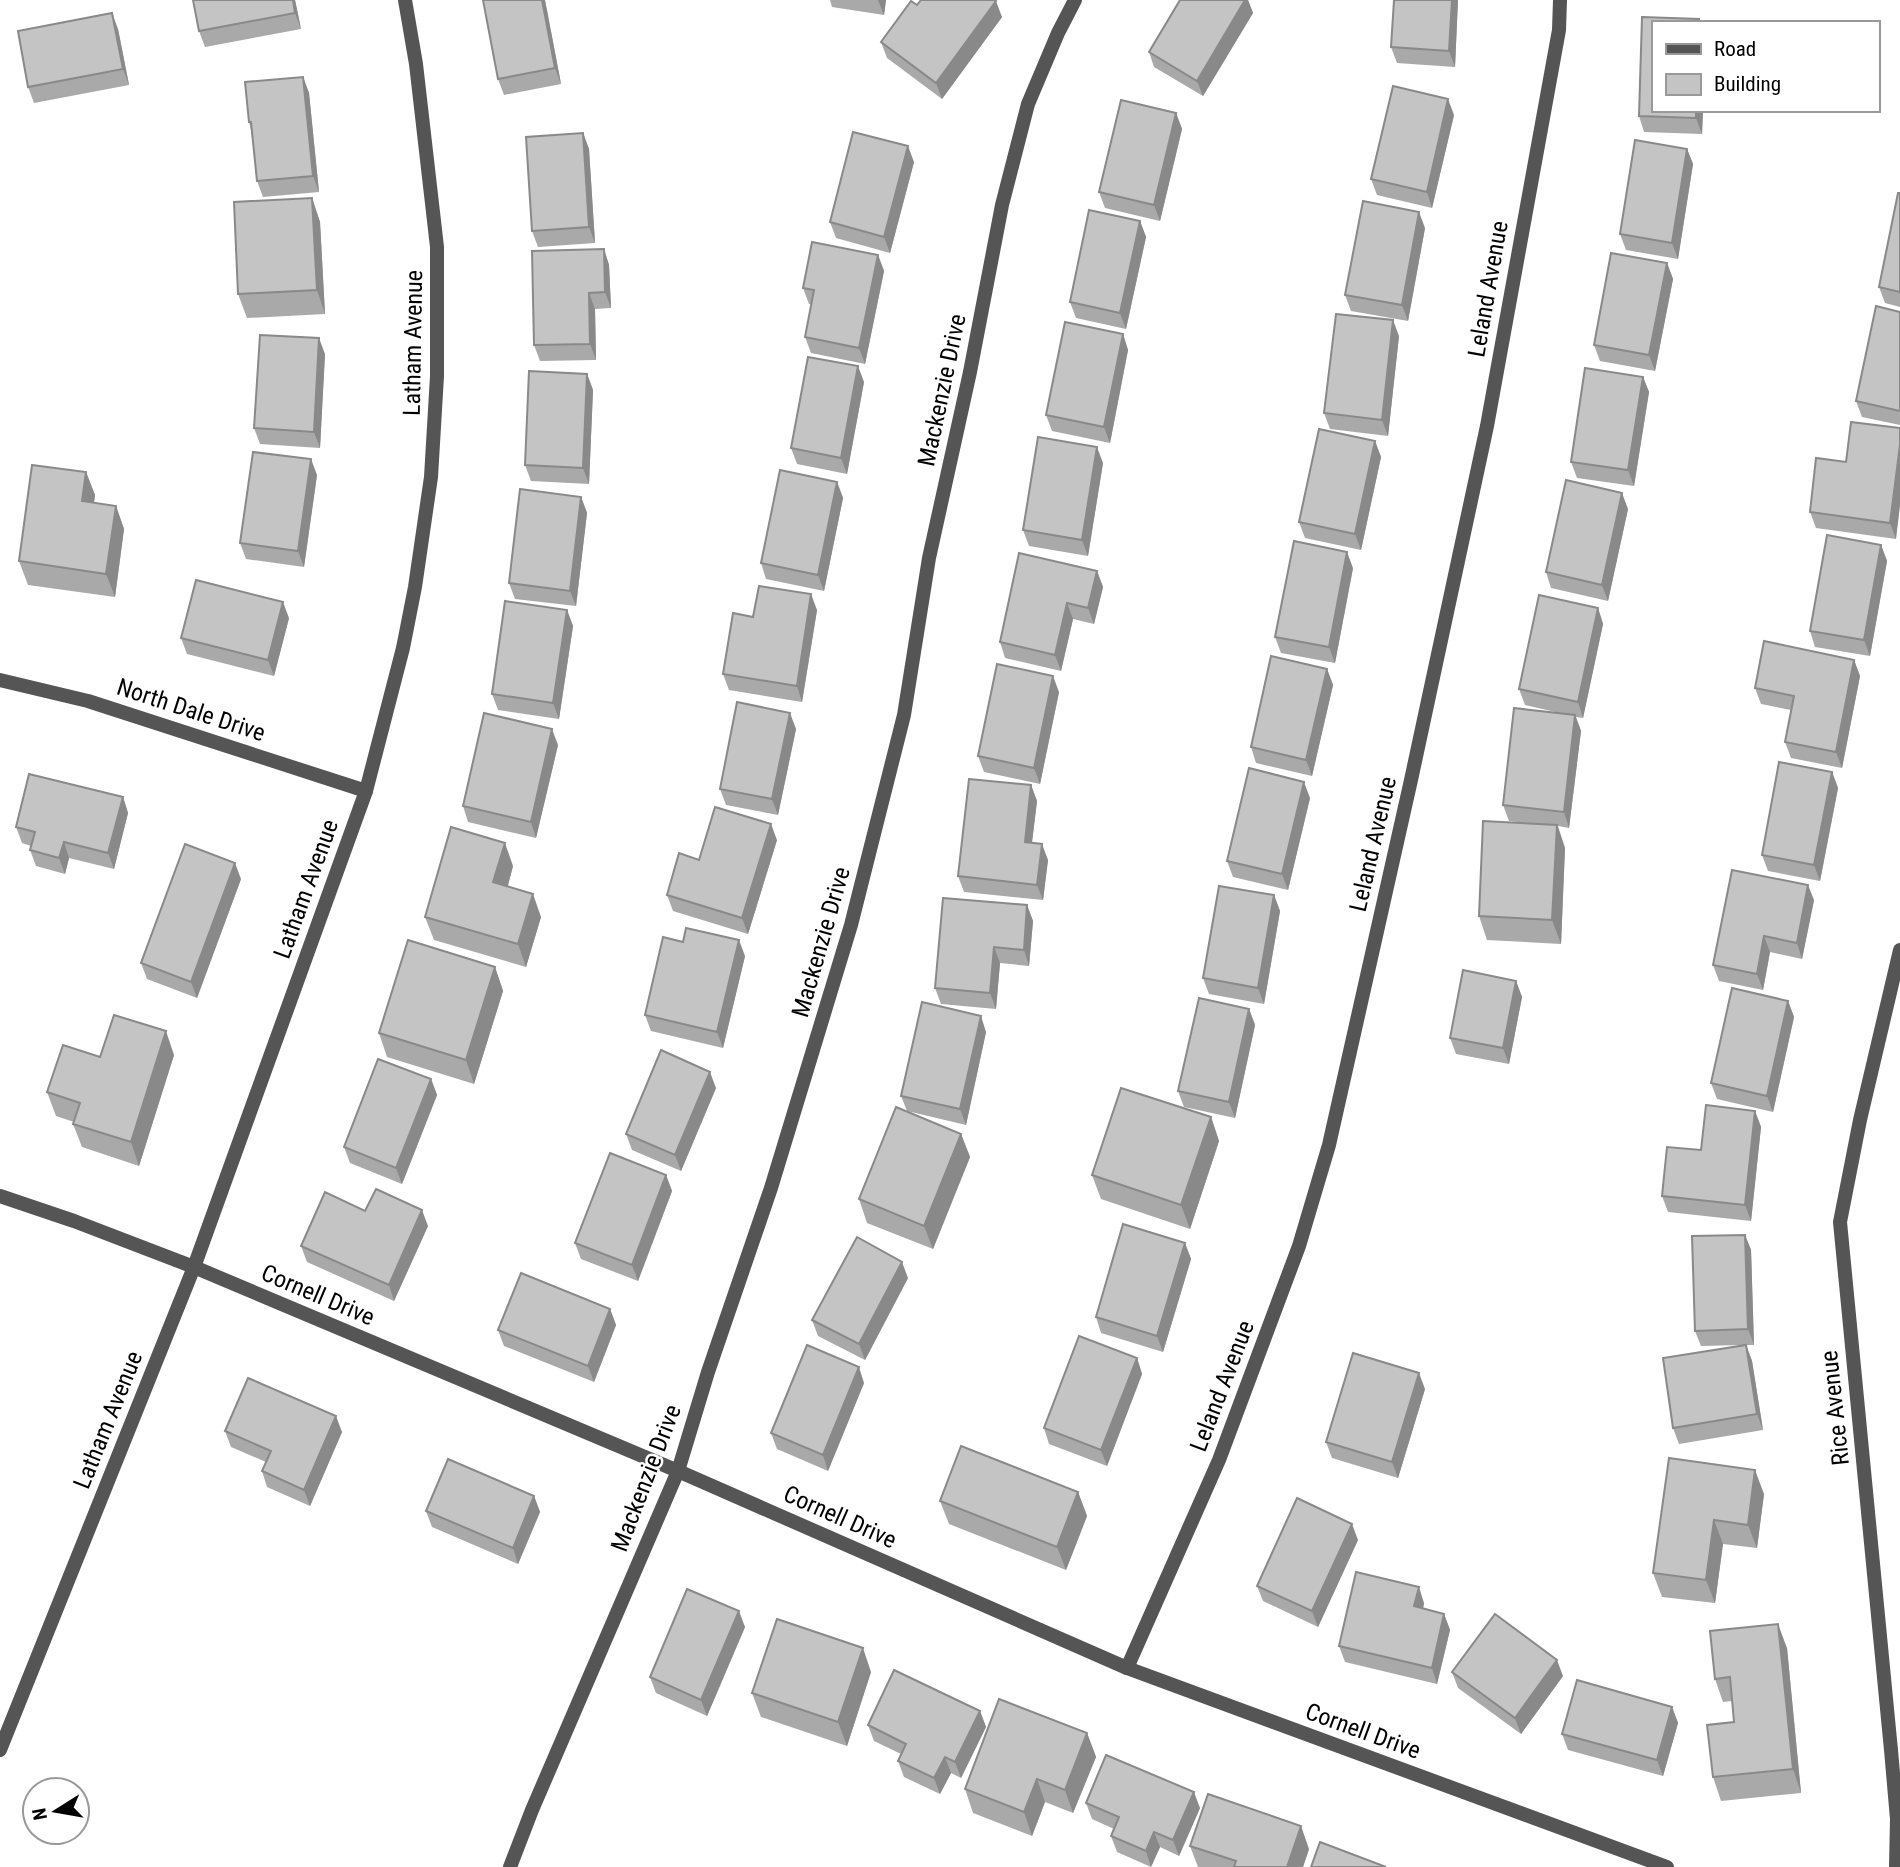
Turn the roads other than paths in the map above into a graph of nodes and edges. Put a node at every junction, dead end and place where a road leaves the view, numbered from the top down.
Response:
1 (405, 0) edge
2 (1075, 0) edge
3 (1560, 0) edge
4 (0, 680) edge
5 (366, 790) junction
6 (1900, 950) edge
7 (0, 1196) edge
8 (194, 1267) junction
9 (678, 1471) junction
10 (1128, 1668) junction
11 (0, 1749) edge
12 (510, 1867) edge
13 (1667, 1867) edge
14 (1896, 1867) edge

1 - 5 street, Latham Avenue
2 - 9 street, Mackenzie Drive
3 - 10 street, Leland Avenue
4 - 5 street, North Dale Drive
5 - 8 street, Latham Avenue
6 - 14 street, Rice Avenue
7 - 8 street, Cornell Drive
8 - 9 street, Cornell Drive
8 - 11 street, Latham Avenue
9 - 10 street, Cornell Drive
9 - 12 street, Mackenzie Drive
10 - 13 street, Cornell Drive

